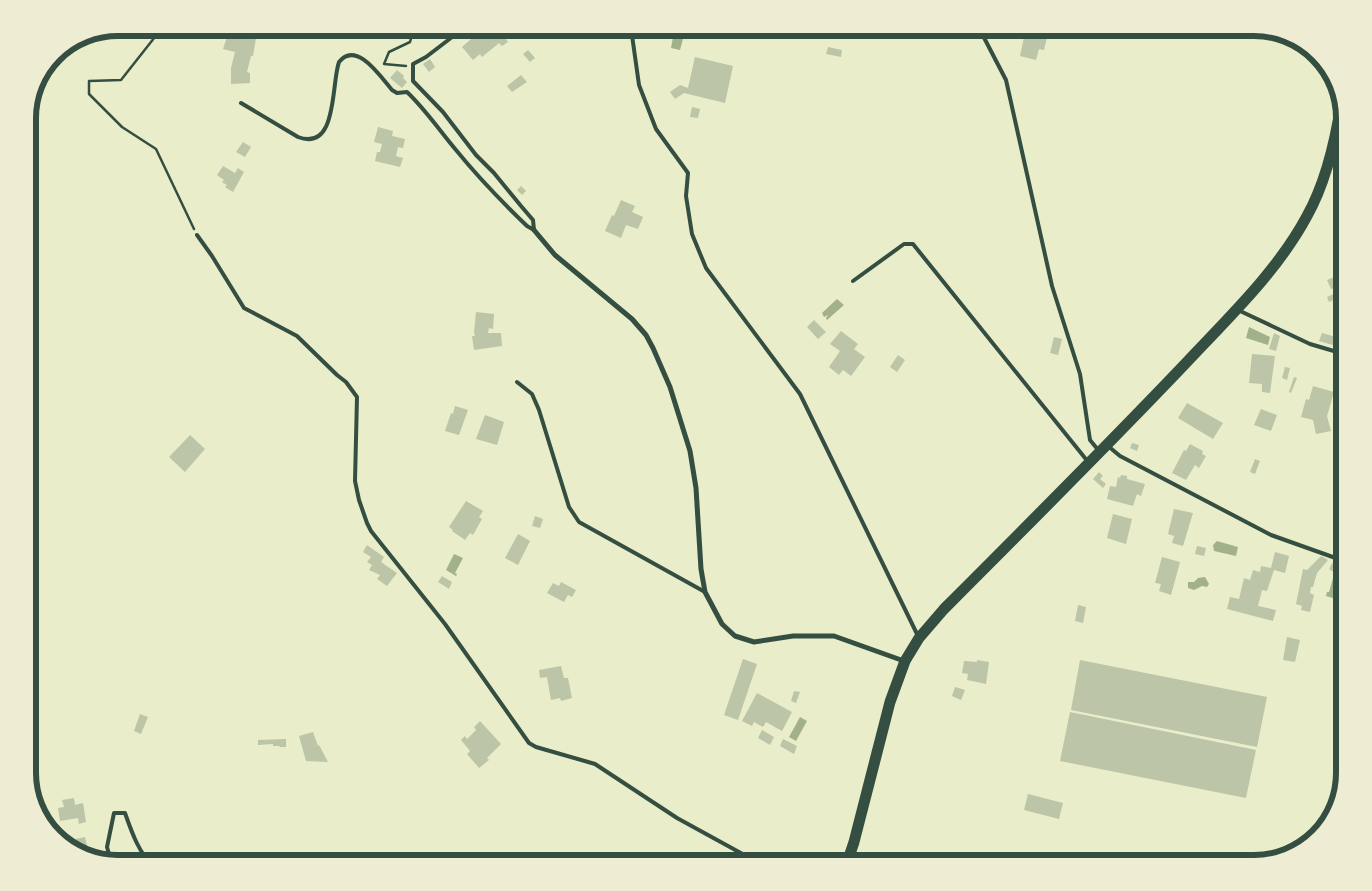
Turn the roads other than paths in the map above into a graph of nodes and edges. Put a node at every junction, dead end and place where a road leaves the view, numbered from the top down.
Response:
1 (453, 36) edge
2 (632, 36) edge
3 (983, 36) edge
4 (241, 103) dead end
5 (1336, 136) edge
6 (534, 230) junction
7 (197, 235) road end
8 (853, 281) dead end
9 (1236, 309) junction
10 (1336, 352) edge
11 (517, 382) dead end
12 (1104, 449) junction
13 (1090, 464) junction
14 (1336, 558) edge
15 (705, 592) junction
16 (919, 638) junction
17 (905, 661) junction
18 (109, 854) edge
19 (144, 855) edge
20 (743, 855) edge
21 (850, 855) edge

1 - 6 lane
2 - 16 lane
3 - 12 lane
4 - 6 lane
5 - 9 main road
6 - 15 street
7 - 20 lane
8 - 13 lane
9 - 10 lane
9 - 12 main road
11 - 15 lane
12 - 13 main road
12 - 14 lane
13 - 16 main road
15 - 17 street
16 - 17 main road
17 - 21 main road
18 - 19 lane

